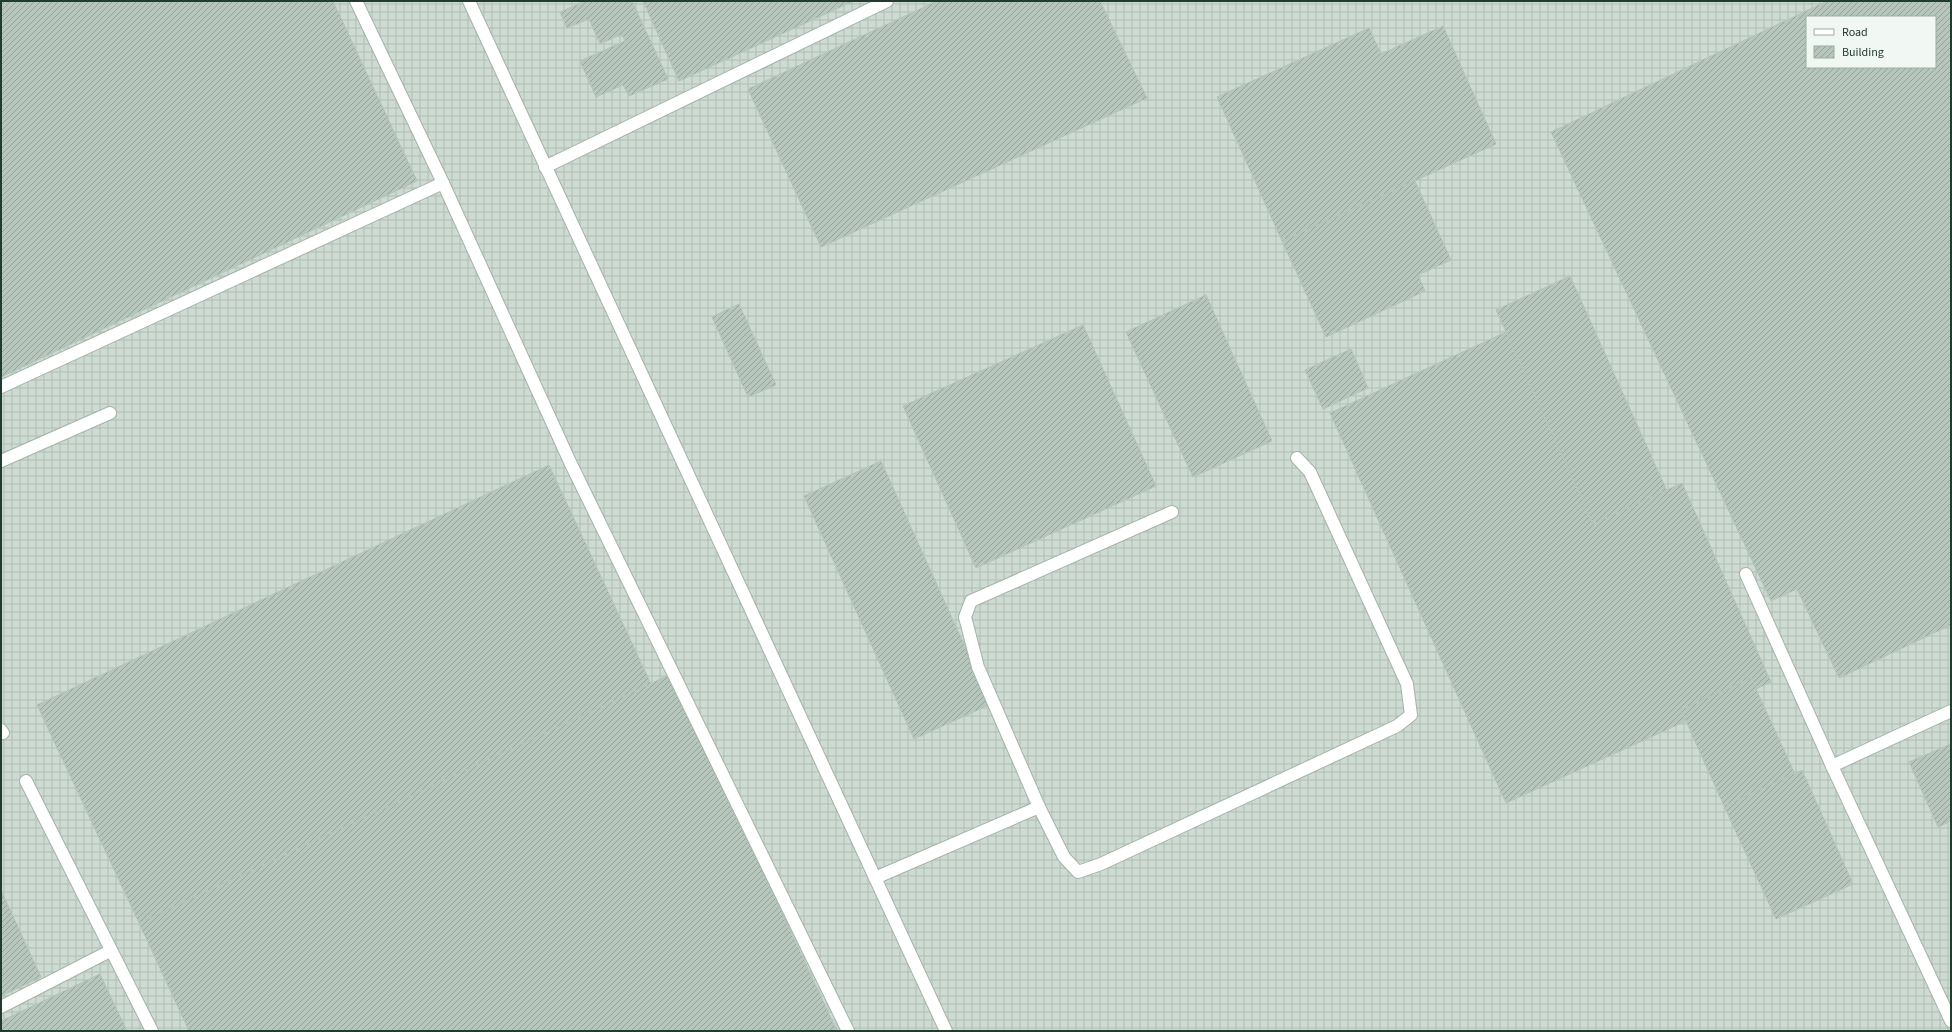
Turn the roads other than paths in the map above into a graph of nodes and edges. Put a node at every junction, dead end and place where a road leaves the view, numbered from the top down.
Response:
1 (356, 1) edge
2 (469, 1) edge
3 (887, 1) edge
4 (545, 167) junction
5 (443, 183) junction
6 (1, 387) edge
7 (110, 413) dead end
8 (1297, 458) dead end
9 (1, 460) edge
10 (1172, 512) dead end
11 (1746, 574) dead end
12 (1951, 711) edge
13 (1832, 766) junction
14 (26, 781) dead end
15 (1039, 807) junction
16 (875, 878) junction
17 (110, 951) junction
18 (1, 1007) edge
19 (1951, 1021) edge
20 (152, 1031) edge
21 (848, 1031) edge
22 (946, 1031) edge

1 - 5 street
2 - 4 street
3 - 4 street
4 - 16 street
5 - 6 street
5 - 21 street
7 - 9 street
8 - 15 street
10 - 15 street
11 - 13 street
12 - 13 street
13 - 19 street
14 - 17 street
15 - 16 street
16 - 22 street
17 - 18 street
17 - 20 street

